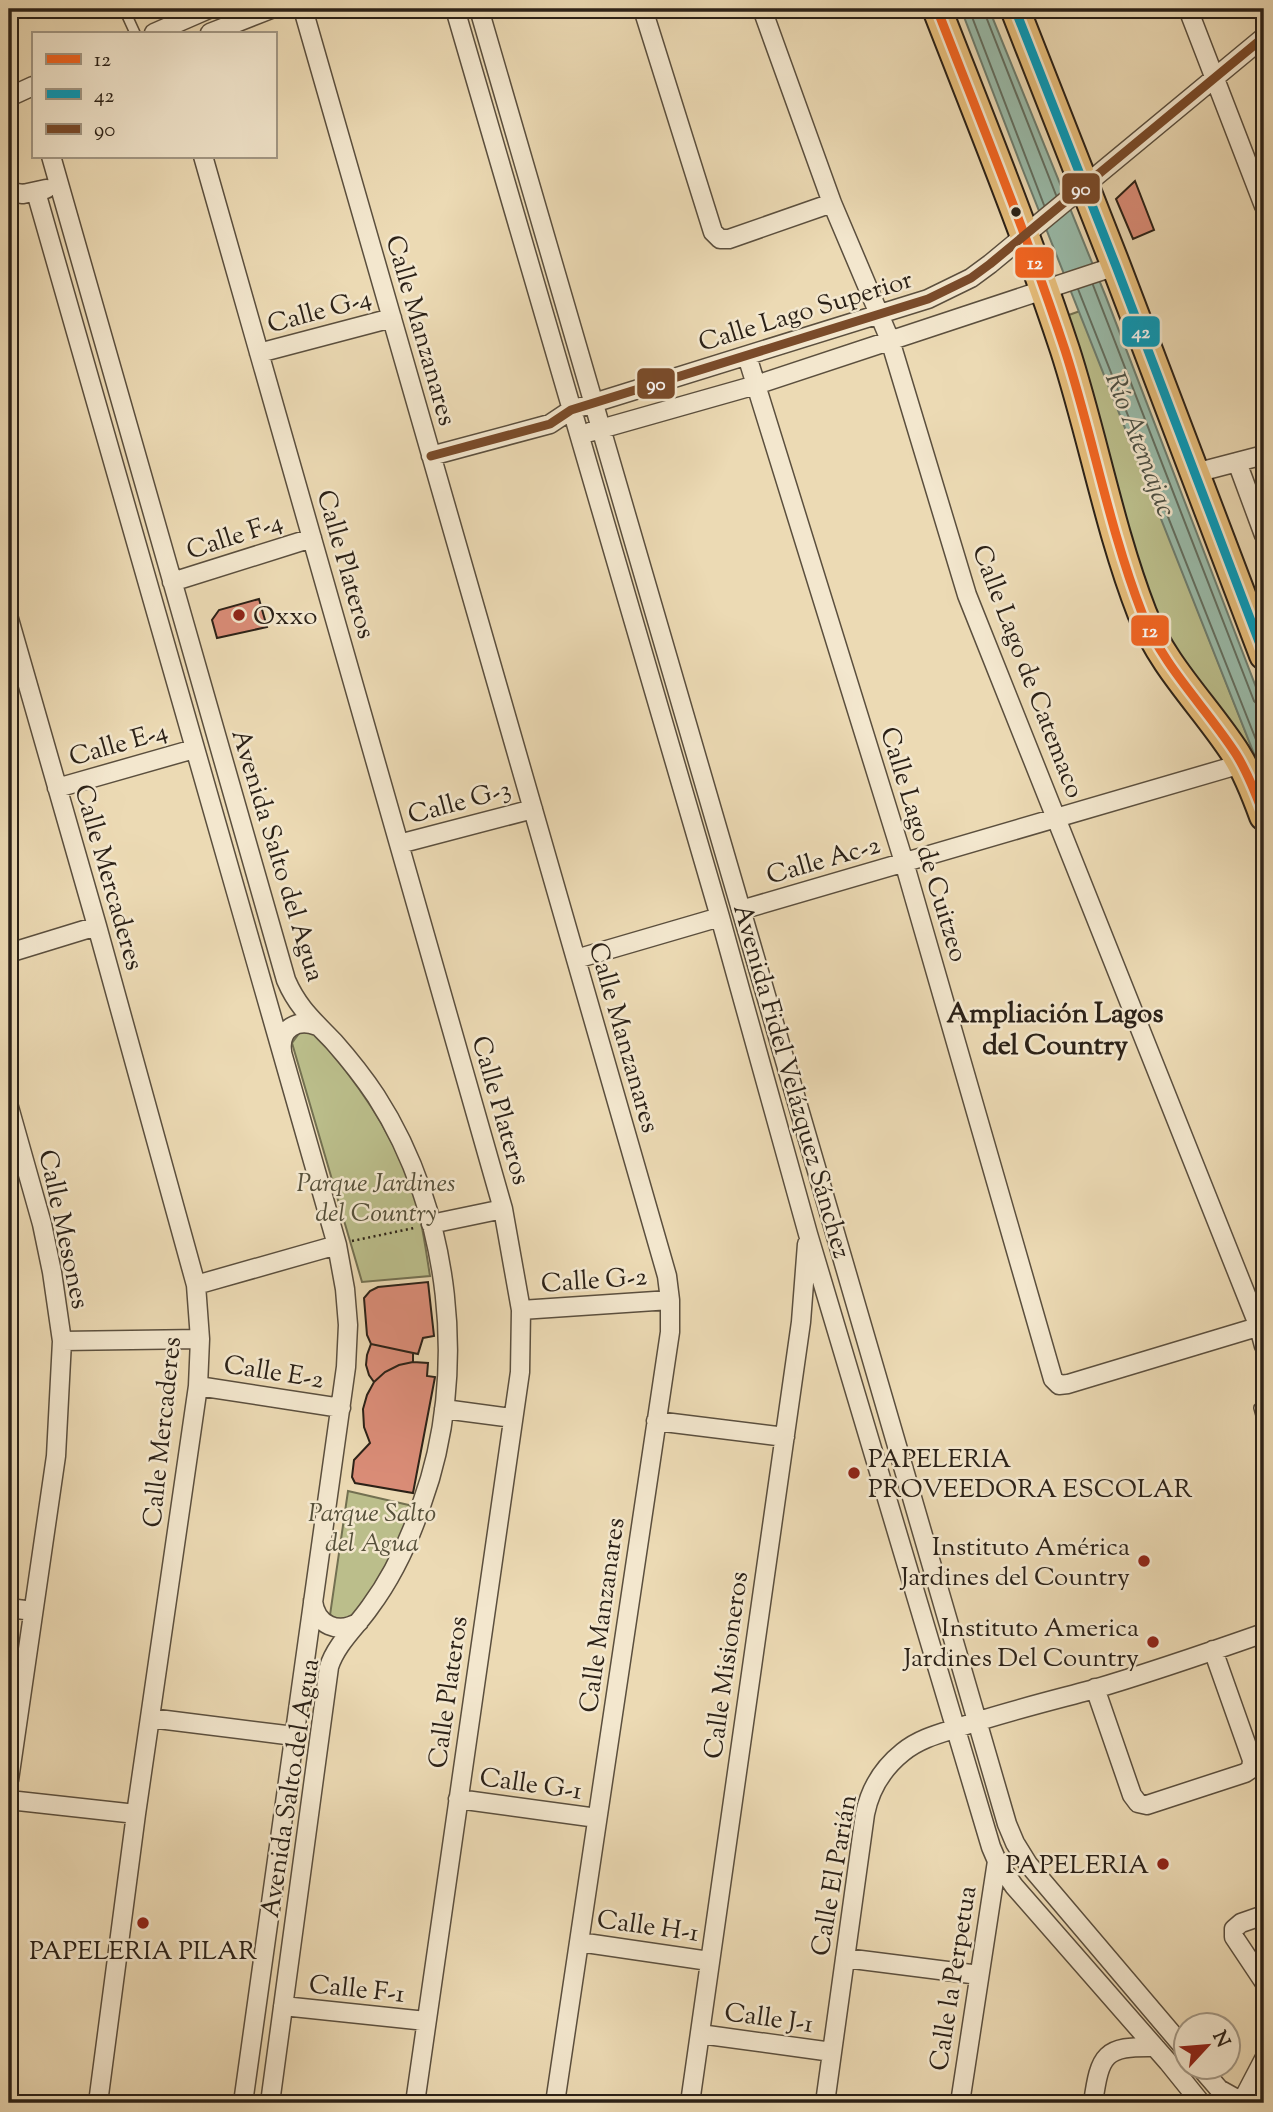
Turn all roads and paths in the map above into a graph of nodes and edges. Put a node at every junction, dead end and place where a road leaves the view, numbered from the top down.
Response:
1 (124, 9) edge
2 (209, 9) edge
3 (271, 9) edge
4 (303, 9) edge
5 (455, 9) edge
6 (479, 9) edge
7 (643, 9) edge
8 (762, 9) edge
9 (937, 9) edge
10 (1016, 9) edge
11 (1188, 9) edge
12 (135, 32) edge
13 (156, 32) edge
14 (213, 32) edge
15 (1264, 37) edge
16 (1215, 78) junction
17 (32, 90) edge
18 (9, 97) edge
19 (204, 158) edge
20 (53, 165) edge
21 (1080, 190) junction
22 (9, 192) edge
23 (36, 192) junction
24 (832, 203) junction
25 (1264, 206) edge
26 (540, 217) junction
27 (517, 224) junction
28 (1031, 231) junction
29 (1110, 268) junction
30 (1050, 288) junction
31 (880, 314) junction
32 (392, 318) junction
33 (890, 340) junction
34 (259, 353) junction
35 (747, 356) junction
36 (756, 385) junction
37 (117, 388) junction
38 (93, 395) junction
39 (594, 403) junction
40 (571, 410) junction
41 (551, 424) junction
42 (602, 429) junction
43 (579, 435) junction
44 (1264, 455) edge
45 (431, 456) junction
46 (1237, 462) junction
47 (1195, 472) junction
48 (629, 525) junction
49 (607, 531) junction
50 (1264, 535) edge
51 (312, 538) junction
52 (172, 582) junction
53 (9, 619) edge
54 (1264, 655) edge
55 (194, 749) junction
56 (1241, 764) junction
57 (57, 788) junction
58 (533, 809) junction
59 (237, 810) junction
60 (1264, 816) edge
61 (214, 818) junction
62 (1056, 818) junction
63 (399, 845) junction
64 (904, 862) junction
65 (741, 910) junction
66 (720, 917) junction
67 (97, 926) junction
68 (9, 953) edge
69 (576, 959) junction
70 (767, 1000) junction
71 (745, 1006) junction
72 (317, 1026) junction
73 (282, 1057) junction
74 (9, 1107) edge
75 (503, 1209) junction
76 (431, 1224) junction
77 (808, 1234) junction
78 (337, 1245) junction
79 (196, 1285) junction
80 (670, 1300) junction
81 (521, 1310) junction
82 (1262, 1326) edge
83 (200, 1339) junction
84 (62, 1341) junction
85 (1264, 1346) edge
86 (198, 1385) junction
87 (1264, 1405) edge
88 (341, 1408) junction
89 (444, 1409) junction
90 (512, 1418) junction
91 (656, 1422) junction
92 (1264, 1426) edge
93 (785, 1437) junction
94 (313, 1597) junction
95 (9, 1608) edge
96 (33, 1611) junction
97 (359, 1622) junction
98 (1264, 1633) edge
99 (1213, 1650) junction
100 (1095, 1688) junction
101 (150, 1718) junction
102 (976, 1721) junction
103 (956, 1728) junction
104 (294, 1736) junction
105 (9, 1780) edge
106 (458, 1799) junction
107 (9, 1800) edge
108 (136, 1814) junction
109 (597, 1818) junction
110 (997, 1861) junction
111 (1264, 1915) edge
112 (269, 1919) junction
113 (294, 1924) junction
114 (579, 1942) junction
115 (845, 1958) junction
116 (709, 1961) junction
117 (979, 1975) junction
118 (1264, 1982) edge
119 (283, 2006) junction
120 (426, 2021) junction
121 (700, 2034) junction
122 (1172, 2035) edge
123 (1156, 2047) junction
124 (832, 2052) junction
125 (1264, 2059) edge
126 (1211, 2080) edge
127 (98, 2103) edge
128 (243, 2103) edge
129 (270, 2103) edge
130 (415, 2103) edge
131 (555, 2103) edge
132 (690, 2103) edge
133 (825, 2103) edge
134 (960, 2103) edge
135 (1093, 2103) edge
136 (1201, 2103) edge
137 (1242, 2103) edge

1 - 12 lane
2 - 13 street
3 - 14 street
4 - 32 street, Calle Manzanares
5 - 27 street, Avenida Fidel Velázquez Sánchez
6 - 26 street, Avenida Fidel Velázquez Sánchez
7 - 24 street
8 - 24 street, Calle Lago de Catemaco
9 - 28 main road
10 - 21 main road
11 - 16 street
15 - 16 street
16 - 21 street
16 - 25 street
17 - 18 street
19 - 34 street, Calle Plateros
20 - 23 street
20 - 37 street, Avenida Salto del Agua
21 - 28 street, Calle Lago Superior
21 - 29 main road
22 - 23 street
23 - 38 street, Avenida Salto del Agua
24 - 31 street, Calle Lago de Catemaco
26 - 27 street
26 - 39 street, Avenida Fidel Velázquez Sánchez
27 - 40 street, Avenida Fidel Velázquez Sánchez
28 - 30 main road
28 - 31 street, Calle Lago Superior
29 - 30 street, Calle Lago Superior
29 - 47 main road
30 - 33 street, Calle Lago Superior
30 - 56 main road
31 - 33 street, Calle Lago de Catemaco
31 - 35 street, Calle Lago Superior
32 - 34 street, Calle G-4
32 - 45 street, Calle Manzanares
33 - 36 street, Calle Lago Superior
33 - 62 street, Calle Lago de Catemaco
34 - 51 street, Calle Plateros
35 - 36 street, Calle Lago de Cuitzeo
35 - 39 street, Calle Lago Superior
36 - 42 street, Calle Lago Superior
36 - 64 street, Calle Lago de Cuitzeo
37 - 38 street
37 - 52 street, Avenida Salto del Agua
38 - 55 street, Avenida Salto del Agua
39 - 40 street, Calle Lago Superior
39 - 42 street, Avenida Fidel Velázquez Sánchez
40 - 41 street, Calle Lago Superior
40 - 43 street, Avenida Fidel Velázquez Sánchez
41 - 43 street
41 - 45 street, Calle Lago Superior
42 - 43 street, Calle Lago Superior
42 - 48 street, Avenida Fidel Velázquez Sánchez
43 - 49 street, Avenida Fidel Velázquez Sánchez
44 - 46 street
45 - 58 street, Calle Manzanares
46 - 47 street
46 - 50 street
47 - 54 main road
48 - 49 street
48 - 65 street, Avenida Fidel Velázquez Sánchez
49 - 66 street, Avenida Fidel Velázquez Sánchez
51 - 52 street, Calle F-4
51 - 63 street, Calle Plateros
52 - 59 street, Avenida Salto del Agua
53 - 57 street, Calle Mercaderes
55 - 57 street, Calle E-4
55 - 61 street, Avenida Salto del Agua
56 - 60 main road
56 - 62 street, Calle Ac-2
57 - 67 street, Calle Mercaderes
58 - 63 street, Calle G-3
58 - 69 street, Calle Manzanares
59 - 61 street
59 - 72 street, Avenida Salto del Agua
61 - 73 street, Avenida Salto del Agua
62 - 64 street, Calle Ac-2
62 - 82 street, Calle Lago de Catemaco
63 - 75 street, Calle Plateros
64 - 65 street, Calle Ac-2
64 - 82 street, Calle Lago de Cuitzeo
65 - 70 street, Avenida Fidel Velázquez Sánchez
66 - 69 street
66 - 71 street, Avenida Fidel Velázquez Sánchez
67 - 68 street
67 - 79 street, Calle Mercaderes
69 - 80 street, Calle Manzanares
70 - 71 street
70 - 102 street, Avenida Fidel Velázquez Sánchez
71 - 77 street, Avenida Fidel Velázquez Sánchez
72 - 73 street
72 - 76 street, Avenida Salto del Agua
73 - 78 street, Avenida Salto del Agua
74 - 84 street, Calle Mesones
75 - 76 street
75 - 81 street, Calle Plateros
76 - 78 path
76 - 89 street, Avenida Salto del Agua
77 - 93 street, Calle Misioneros
77 - 103 street, Avenida Fidel Velázquez Sánchez
78 - 79 street
78 - 88 street, Avenida Salto del Agua
79 - 83 street, Calle Mercaderes
80 - 81 street, Calle G-2
80 - 91 street, Calle Manzanares
81 - 90 street, Calle Plateros
82 - 85 street, Calle Lago de Catemaco
83 - 84 street
83 - 86 street, Calle Mercaderes
84 - 96 street, Calle Mesones
86 - 88 street, Calle E-2
86 - 101 street, Calle Mercaderes
87 - 92 lane
88 - 94 street, Avenida Salto del Agua
89 - 90 street
89 - 97 street, Avenida Salto del Agua
90 - 106 street, Calle Plateros
91 - 93 street
91 - 109 street, Calle Manzanares
93 - 116 street, Calle Misioneros
94 - 97 street
94 - 104 street, Avenida Salto del Agua
95 - 96 street
96 - 105 street, Calle Mesones
97 - 113 street, Avenida Salto del Agua
98 - 99 street, Calle El Parián
99 - 100 street, Calle El Parián
99 - 100 street
100 - 102 street, Calle El Parián
101 - 104 street
101 - 108 street, Calle Mercaderes
102 - 103 street, Calle El Parián
102 - 122 street, Avenida Fidel Velázquez Sánchez
103 - 110 street, Avenida Fidel Velázquez Sánchez
103 - 115 street, Calle El Parián
104 - 112 street, Avenida Salto del Agua
106 - 109 street, Calle G-1
106 - 120 street, Calle Plateros
107 - 108 street
108 - 127 street, Calle Mercaderes
109 - 114 street, Calle Manzanares
110 - 117 street, Calle la Perpetua
110 - 123 street, Avenida Fidel Velázquez Sánchez
111 - 118 street
112 - 113 street
112 - 128 street, Avenida Salto del Agua
113 - 119 street, Avenida Salto del Agua
114 - 116 street, Calle H-1
114 - 131 street, Calle Manzanares
115 - 117 street
115 - 124 street, Calle El Parián
116 - 121 street, Calle Misioneros
117 - 134 street, Calle la Perpetua
119 - 120 street, Calle F-1
119 - 129 street, Avenida Salto del Agua
120 - 130 street, Calle Plateros
121 - 124 street, Calle J-1
121 - 132 street, Calle Misioneros
123 - 135 street
123 - 136 street, Avenida Fidel Velázquez Sánchez
124 - 133 street, Calle El Parián
125 - 137 street
126 - 137 street

